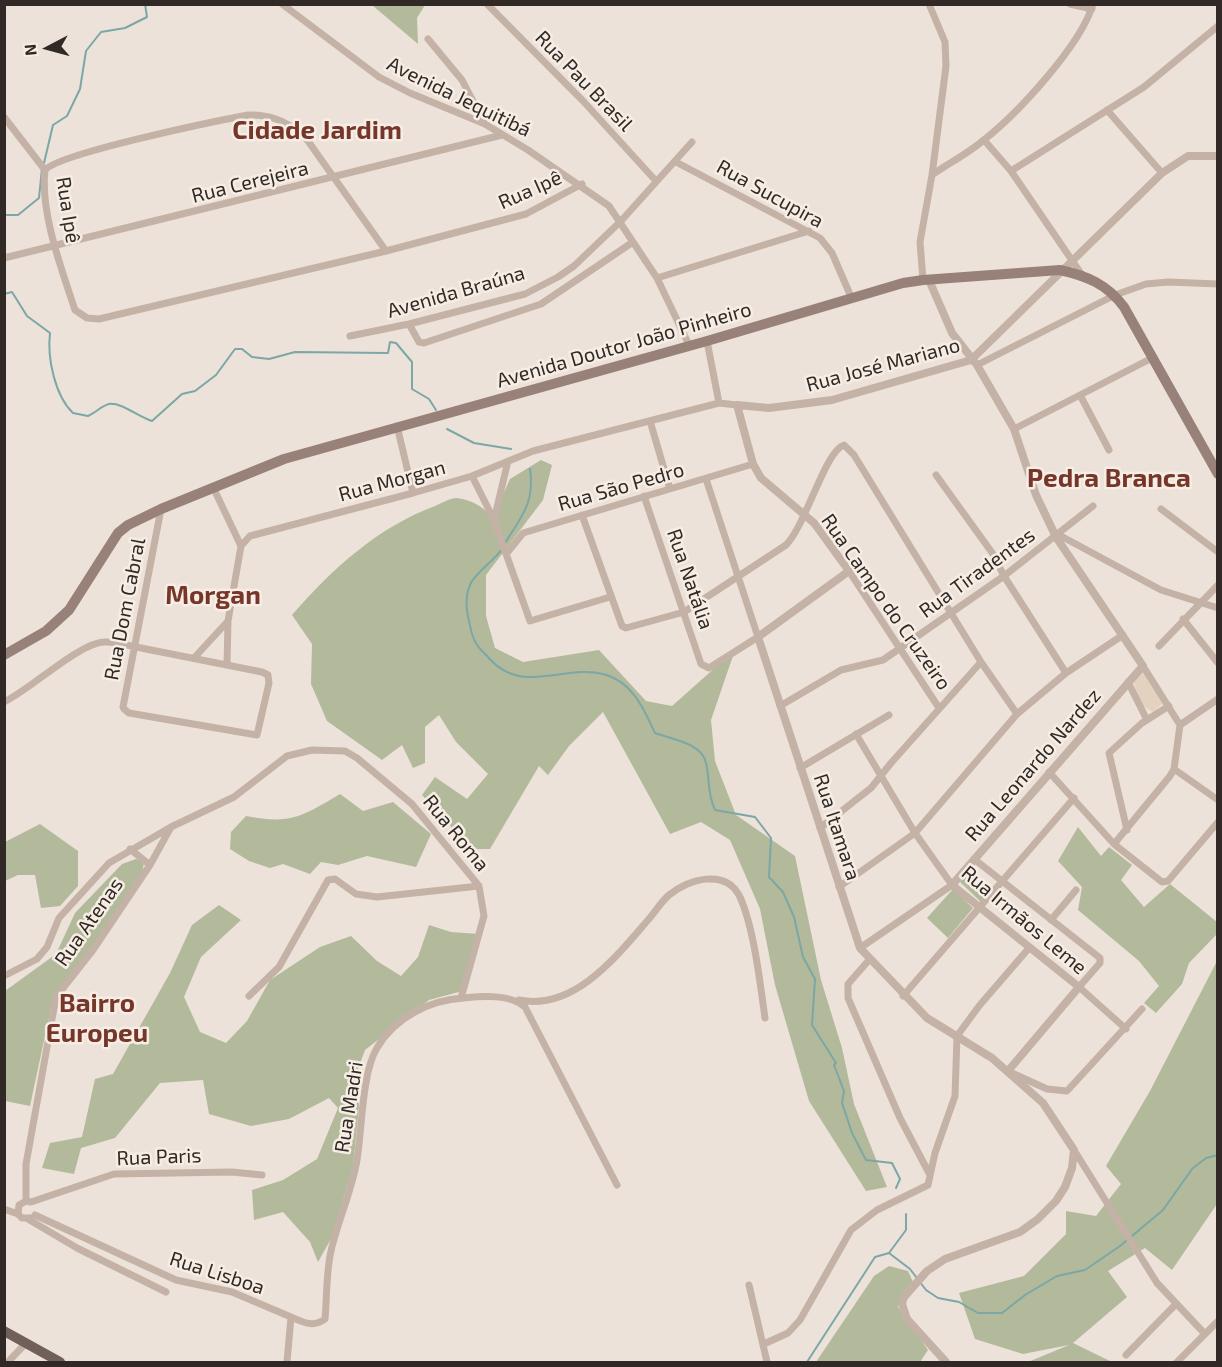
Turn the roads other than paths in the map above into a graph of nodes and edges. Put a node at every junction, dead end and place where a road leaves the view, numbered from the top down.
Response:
1 (282, 4) edge
2 (488, 4) edge
3 (929, 4) edge
4 (1070, 4) edge
5 (1093, 7) edge
6 (1218, 26) edge
7 (428, 39) dead end
8 (1107, 110) junction
9 (4, 117) edge
10 (485, 124) junction
11 (502, 135) junction
12 (984, 140) junction
13 (692, 142) dead end
14 (1218, 156) edge
15 (676, 162) junction
16 (45, 170) junction
17 (1011, 171) junction
18 (1162, 173) junction
19 (932, 175) junction
20 (335, 178) junction
21 (656, 181) junction
22 (582, 184) junction
23 (621, 221) junction
24 (809, 231) junction
25 (633, 242) junction
26 (55, 245) junction
27 (386, 250) junction
28 (4, 258) edge
29 (1072, 260) junction
30 (1060, 270) junction
31 (1083, 275) junction
32 (657, 278) junction
33 (926, 280) junction
34 (1218, 284) edge
35 (525, 294) junction
36 (1115, 295) junction
37 (852, 299) junction
38 (529, 307) junction
39 (409, 324) junction
40 (350, 336) dead end
41 (707, 341) junction
42 (688, 345) junction
43 (984, 347) junction
44 (991, 358) junction
45 (1152, 358) junction
46 (974, 362) junction
47 (1080, 395) junction
48 (719, 403) junction
49 (737, 405) junction
50 (650, 421) junction
51 (397, 426) junction
52 (1014, 429) junction
53 (554, 446) joint
54 (1108, 450) dead end
55 (508, 461) junction
56 (753, 464) junction
57 (1218, 474) edge
58 (936, 475) dead end
59 (471, 476) junction
60 (706, 479) junction
61 (213, 487) junction
62 (670, 489) junction
63 (413, 493) junction
64 (644, 496) junction
65 (1093, 506) dead end
66 (161, 509) junction
67 (1161, 509) dead end
68 (582, 515) junction
69 (806, 515) junction
70 (494, 520) junction
71 (1057, 536) junction
72 (240, 546) junction
73 (1218, 552) edge
74 (507, 554) junction
75 (849, 571) junction
76 (1004, 576) junction
77 (740, 578) junction
78 (1218, 585) edge
79 (610, 597) junction
80 (1198, 602) junction
81 (1218, 608) edge
82 (684, 612) junction
83 (953, 612) junction
84 (1183, 619) junction
85 (228, 621) junction
86 (1123, 635) junction
87 (758, 637) junction
88 (1159, 646) dead end
89 (136, 647) junction
90 (901, 647) junction
91 (4, 655) edge
92 (194, 658) junction
93 (981, 662) junction
94 (1218, 663) edge
95 (227, 665) junction
96 (1143, 666) junction
97 (1066, 673) junction
98 (1128, 682) junction
99 (1218, 699) edge
100 (4, 702) edge
101 (780, 706) junction
102 (1169, 706) junction
103 (939, 708) junction
104 (1017, 714) junction
105 (889, 715) dead end
106 (1147, 720) junction
107 (1180, 725) junction
108 (856, 734) junction
109 (800, 768) junction
110 (1174, 769) junction
111 (1049, 772) junction
112 (882, 777) junction
113 (1074, 798) junction
114 (1218, 801) edge
115 (1218, 822) edge
116 (171, 827) junction
117 (820, 828) junction
118 (1126, 830) junction
119 (915, 833) junction
120 (1114, 844) junction
121 (130, 849) junction
122 (974, 859) junction
123 (150, 865) junction
124 (1002, 882) junction
125 (952, 885) junction
126 (479, 886) junction
127 (839, 887) junction
128 (1076, 890) dead end
129 (979, 908) junction
130 (1051, 920) junction
131 (860, 948) junction
132 (1029, 948) junction
133 (869, 960) junction
134 (4, 976) edge
135 (1079, 987) junction
136 (249, 996) dead end
137 (903, 996) junction
138 (460, 998) junction
139 (517, 999) junction
140 (1142, 1009) dead end
141 (765, 1017) dead end
142 (1126, 1029) junction
143 (957, 1036) junction
144 (1008, 1072) junction
145 (1074, 1150) junction
146 (262, 1175) dead end
147 (930, 1175) junction
148 (617, 1185) dead end
149 (29, 1202) junction
150 (4, 1209) edge
151 (18, 1214) junction
152 (31, 1217) junction
153 (749, 1285) dead end
154 (166, 1293) dead end
155 (1175, 1305) junction
156 (291, 1317) junction
157 (1218, 1321) edge
158 (4, 1331) edge
159 (1204, 1334) junction
160 (26, 1343) junction
161 (764, 1344) junction
162 (1126, 1355) dead end
163 (8, 1362) edge
164 (60, 1362) edge
165 (287, 1362) edge
166 (767, 1362) edge
167 (946, 1362) edge
168 (1177, 1362) edge

1 - 10 street, Avenida Jequitibá
2 - 21 street, Rua Pau Brasil
3 - 19 street
4 - 5 street
5 - 12 street
6 - 8 street
7 - 10 street
8 - 17 street
8 - 18 street
9 - 16 street
10 - 11 street, Avenida Jequitibá
11 - 20 street, Rua Cerejeira
11 - 22 street, Avenida Jequitibá
12 - 17 street
12 - 19 street
13 - 15 street, Avenida Braúna
14 - 18 street, Rua José Mariano
15 - 21 street, Avenida Braúna
15 - 24 street, Rua Sucupira
16 - 20 street, Rua Ipê
16 - 26 street, Rua Ipê
17 - 29 street
18 - 29 street, Rua José Mariano
19 - 33 street
20 - 26 street, Rua Cerejeira
20 - 27 street, Rua Ipê
21 - 23 street, Avenida Braúna
22 - 23 street, Avenida Jequitibá
22 - 27 street, Rua Ipê
23 - 25 street, Avenida Jequitibá
23 - 35 street, Avenida Braúna
24 - 32 street
24 - 37 street, Rua Sucupira
25 - 32 street, Avenida Jequitibá
25 - 38 street
26 - 27 street, Rua Ipê
26 - 28 street, Rua Cerejeira
29 - 30 street, Rua José Mariano
29 - 31 street
30 - 31 main road, Avenida Doutor João Pinheiro
30 - 33 main road, Avenida Doutor João Pinheiro
30 - 43 street, Rua José Mariano
31 - 36 main road, Avenida Doutor João Pinheiro
32 - 42 street, Avenida Jequitibá
33 - 37 main road, Avenida Doutor João Pinheiro
33 - 46 street
34 - 36 street
35 - 38 street
35 - 39 street, Avenida Braúna
36 - 44 street
36 - 45 main road, Avenida Doutor João Pinheiro
37 - 41 main road, Avenida Doutor João Pinheiro
38 - 39 street
39 - 40 street, Avenida Braúna
41 - 42 main road, Avenida Doutor João Pinheiro
41 - 48 street
42 - 51 main road, Avenida Doutor João Pinheiro
43 - 44 street
43 - 46 street, Rua José Mariano
44 - 46 street
45 - 47 street
45 - 57 main road, Avenida Doutor João Pinheiro
46 - 49 street, Rua José Mariano
46 - 52 street
47 - 52 street
47 - 54 street
48 - 49 street, Rua José Mariano
48 - 50 street, Rua José Mariano
49 - 56 street
50 - 53 street, Rua José Mariano
50 - 62 street
51 - 61 main road, Avenida Doutor João Pinheiro
51 - 63 street
52 - 71 street
53 - 55 street, Rua Morgan
55 - 59 street, Rua Morgan
55 - 70 street
56 - 60 street, Rua São Pedro
56 - 69 street, Rua Campo do Cruzeiro
58 - 76 street
59 - 63 street, Rua Morgan
59 - 70 street
60 - 62 street, Rua São Pedro
60 - 77 street, Rua Itamara
61 - 66 main road, Avenida Doutor João Pinheiro
61 - 72 street
62 - 64 street, Rua São Pedro
63 - 72 street, Rua Morgan
64 - 68 street, Rua São Pedro
64 - 82 street, Rua Natália
65 - 71 street, Rua Tiradentes
66 - 89 street, Rua Dom Cabral
66 - 91 main road, Avenida Doutor João Pinheiro
67 - 73 street
68 - 74 street, Rua São Pedro
68 - 79 street
69 - 75 street, Rua Campo do Cruzeiro
69 - 77 street
69 - 83 street
70 - 74 street
71 - 76 street, Rua Tiradentes
71 - 80 street
71 - 86 street
72 - 85 street
74 - 79 street
75 - 87 street
75 - 90 street, Rua Campo do Cruzeiro
76 - 83 street, Rua Tiradentes
76 - 97 street
77 - 82 street
77 - 87 street, Rua Itamara
78 - 80 street
79 - 82 street
80 - 81 street
80 - 84 street
82 - 87 street, Rua Natália
83 - 90 street, Rua Tiradentes
83 - 93 street
84 - 88 street
84 - 94 street
85 - 92 street
85 - 95 street
86 - 96 street
86 - 97 street
87 - 101 street, Rua Itamara
89 - 92 street
89 - 95 street, Rua Dom Cabral
89 - 100 street
90 - 101 street, Rua Tiradentes
90 - 103 street, Rua Campo do Cruzeiro
92 - 95 street
93 - 103 street
93 - 104 street
96 - 98 street, Rua Leonardo Nardez
96 - 102 street
97 - 104 street
98 - 106 street
98 - 111 street, Rua Leonardo Nardez
99 - 107 street
101 - 109 street, Rua Itamara
102 - 106 street
102 - 107 street
103 - 112 street
104 - 119 street
105 - 108 street
106 - 118 street
107 - 110 street
108 - 109 street
108 - 112 street, Rua Irmãos Leme
109 - 117 street, Rua Itamara
110 - 114 street
110 - 118 street
111 - 113 street
111 - 122 street, Rua Leonardo Nardez
112 - 117 street
112 - 119 street, Rua Irmãos Leme
113 - 120 street
113 - 124 street
115 - 120 street
116 - 121 street
116 - 123 street, Rua Atenas
116 - 126 street, Rua Roma
117 - 127 street, Rua Itamara
118 - 120 street
119 - 125 street, Rua Irmãos Leme
119 - 127 street
121 - 123 street
121 - 134 street
122 - 124 street
122 - 125 street, Rua Leonardo Nardez
123 - 149 street, Rua Atenas
124 - 129 street
124 - 130 street
125 - 129 street, Rua Irmãos Leme
125 - 131 street, Rua Leonardo Nardez
126 - 136 street
126 - 138 street, Rua Roma
127 - 131 street, Rua Itamara
128 - 130 street
129 - 132 street, Rua Irmãos Leme
129 - 137 street
130 - 135 street
131 - 133 street, Rua Itamara
132 - 135 street, Rua Irmãos Leme
132 - 143 street
133 - 137 street, Rua Itamara
133 - 147 street
135 - 142 street, Rua Irmãos Leme
135 - 144 street
137 - 143 street, Rua Itamara
138 - 139 street, Rua Madri
138 - 156 street, Rua Madri
139 - 141 street, Rua Madri
139 - 148 street
140 - 142 street
142 - 144 street
143 - 144 street, Rua Itamara
143 - 147 street
144 - 145 street, Rua Itamara
145 - 155 street
145 - 167 street
146 - 149 street, Rua Paris
147 - 161 street
149 - 151 street
149 - 152 street
150 - 151 street, Rua Lisboa
151 - 152 street, Rua Lisboa
152 - 154 street, Rua Lisboa
152 - 156 street, Rua Lisboa
153 - 161 street
155 - 159 street
155 - 162 street
156 - 165 street
157 - 159 street
158 - 160 main road
159 - 168 street
160 - 163 street
160 - 164 main road
161 - 166 street

